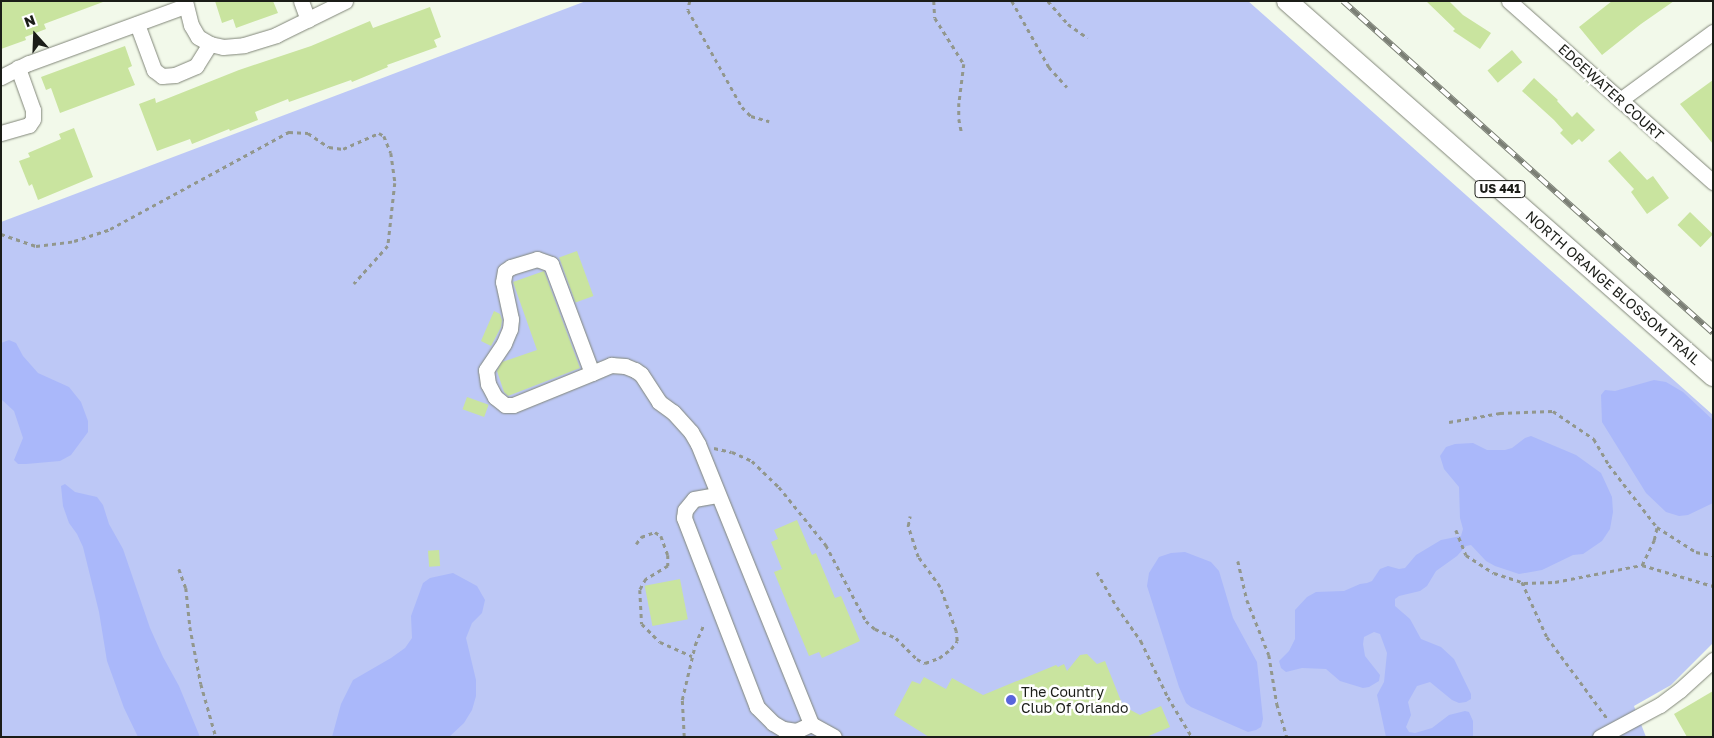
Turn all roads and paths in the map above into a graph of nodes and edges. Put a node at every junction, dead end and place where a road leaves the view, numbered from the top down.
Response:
1 (301, 1) edge
2 (345, 1) edge
3 (690, 1) edge
4 (934, 1) edge
5 (1012, 1) edge
6 (1048, 1) edge
7 (1288, 1) edge
8 (1508, 1) edge
9 (185, 4) edge
10 (308, 20) junction
11 (137, 24) junction
12 (1713, 32) edge
13 (1088, 38) dead end
14 (210, 44) junction
15 (18, 68) junction
16 (1, 77) edge
17 (1067, 87) dead end
18 (1620, 100) junction
19 (769, 121) dead end
20 (1, 133) edge
21 (962, 134) dead end
22 (1713, 182) edge
23 (1, 234) edge
24 (354, 284) dead end
25 (592, 373) junction
26 (1713, 376) edge
27 (1449, 422) dead end
28 (700, 450) junction
29 (717, 495) junction
30 (910, 516) dead end
31 (1657, 527) junction
32 (1456, 530) dead end
33 (636, 544) dead end
34 (1713, 555) edge
35 (1238, 561) dead end
36 (1642, 566) junction
37 (179, 569) dead end
38 (1097, 572) dead end
39 (1522, 582) junction
40 (1713, 586) edge
41 (703, 626) dead end
42 (692, 656) junction
43 (1713, 660) edge
44 (811, 724) junction
45 (1606, 734) edge
46 (216, 737) edge
47 (684, 737) edge
48 (834, 737) edge
49 (1192, 737) edge
50 (1287, 737) edge

1 - 10 street
2 - 10 street
3 - 19 path
4 - 21 path
5 - 17 path
6 - 13 path
7 - 26 main road, NORTH ORANGE BLOSSOM TRAIL / US 441
8 - 18 street, EDGEWATER COURT
9 - 11 street
9 - 14 street
10 - 14 street
11 - 14 street
11 - 15 street
12 - 18 street
15 - 16 street
15 - 20 street
18 - 22 street, EDGEWATER COURT
23 - 24 path
25 - 25 street
25 - 28 street
27 - 31 path
28 - 29 street
28 - 30 path
29 - 44 street
29 - 44 street
31 - 34 path
31 - 36 path
32 - 39 path
33 - 42 path
35 - 50 path
36 - 39 path
36 - 40 path
37 - 46 path
38 - 49 path
39 - 45 path
41 - 42 path
42 - 47 path
43 - 45 street
44 - 48 street

